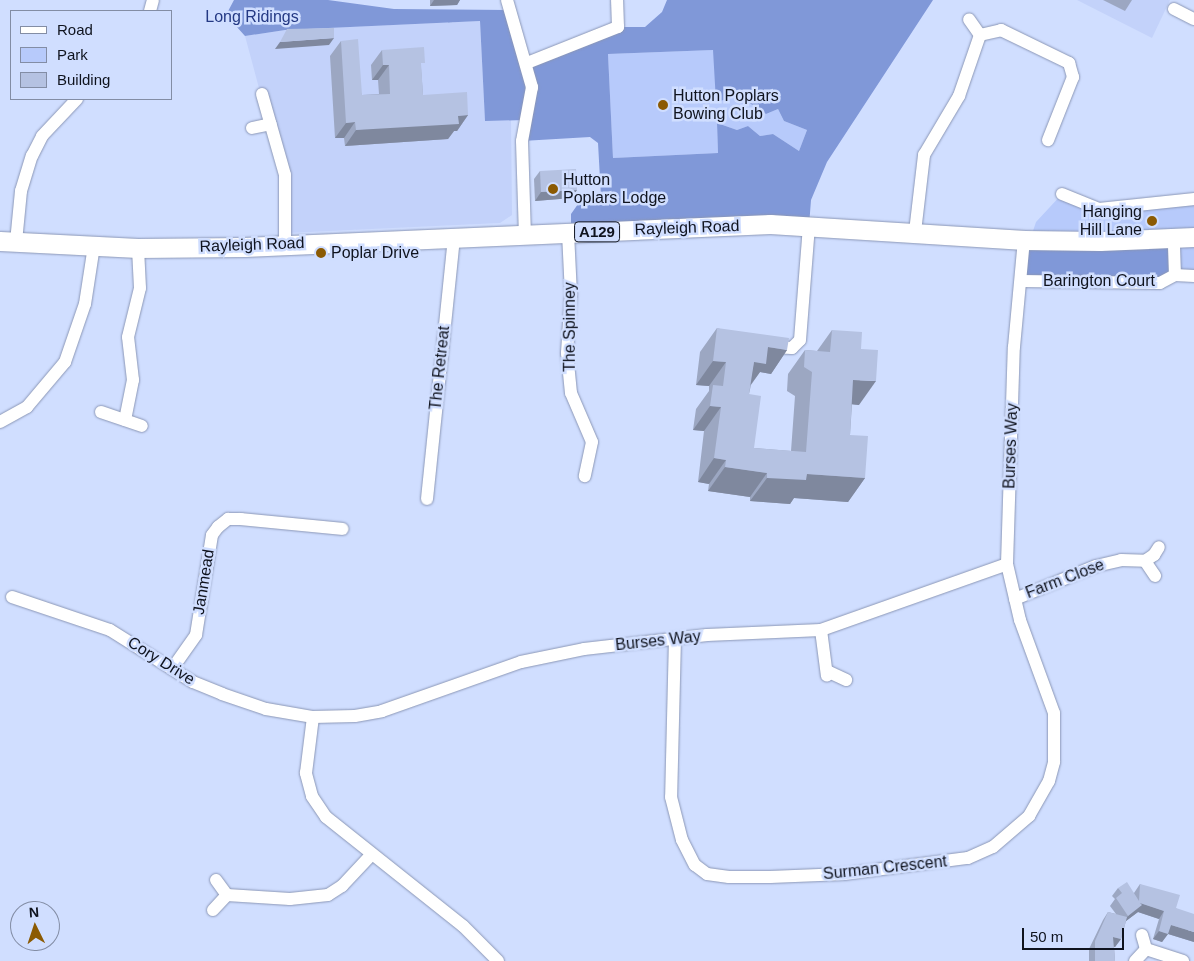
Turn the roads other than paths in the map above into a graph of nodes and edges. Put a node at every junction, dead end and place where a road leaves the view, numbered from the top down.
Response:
1 (507, 0) edge
2 (617, 0) edge
3 (1174, 9) dead end
4 (969, 19) dead end
5 (1194, 19) edge
6 (980, 35) junction
7 (527, 63) junction
8 (262, 94) dead end
9 (76, 100) edge
10 (271, 124) junction
11 (252, 128) dead end
12 (1048, 140) dead end
13 (1062, 194) dead end
14 (1194, 199) edge
15 (809, 226) junction
16 (915, 232) junction
17 (568, 233) junction
18 (525, 234) junction
19 (1194, 237) edge
20 (454, 238) junction
21 (1174, 239) junction
22 (1024, 240) junction
23 (8, 241) edge
24 (285, 244) junction
25 (94, 246) junction
26 (138, 248) junction
27 (1175, 275) junction
28 (1194, 276) edge
29 (1022, 281) junction
30 (758, 344) edge
31 (102, 412) dead end
32 (125, 420) junction
33 (0, 422) edge
34 (142, 426) dead end
35 (584, 476) dead end
36 (427, 499) dead end
37 (343, 529) dead end
38 (1159, 547) dead end
39 (1145, 561) junction
40 (1007, 564) junction
41 (1155, 576) dead end
42 (12, 597) dead end
43 (1015, 599) junction
44 (821, 630) junction
45 (675, 638) junction
46 (172, 669) junction
47 (846, 680) dead end
48 (313, 717) junction
49 (371, 855) junction
50 (216, 880) dead end
51 (227, 896) junction
52 (213, 910) dead end
53 (1142, 935) dead end
54 (1146, 949) junction
55 (498, 961) edge
56 (1135, 961) edge
57 (1183, 961) edge

1 - 7 street
2 - 7 street
3 - 5 street
4 - 6 street
6 - 12 street
6 - 16 street
7 - 18 street
8 - 10 street
9 - 23 street
10 - 11 street
10 - 24 street
13 - 14 street
15 - 16 main road, Rayleigh Road / A129
15 - 17 main road, Rayleigh Road / A129
15 - 30 street
16 - 22 main road, Rayleigh Road / A129
17 - 18 main road, Rayleigh Road / A129
17 - 35 street, The Spinney
18 - 20 main road, Rayleigh Road / A129
19 - 21 main road, Rayleigh Road / A129
20 - 24 main road, Rayleigh Road / A129
20 - 36 street, The Retreat
21 - 22 main road, Rayleigh Road / A129
21 - 27 street, Barington Court
22 - 29 street, Burses Way
23 - 25 main road, Rayleigh Road / A129
24 - 26 main road, Rayleigh Road / A129
25 - 26 main road, Rayleigh Road / A129
25 - 33 street
26 - 32 street
27 - 28 street, Barington Court
27 - 29 street, Barington Court
29 - 40 street, Burses Way
31 - 32 street
32 - 34 street
37 - 46 street, Janmead
38 - 39 street
39 - 41 street
39 - 43 street, Farm Close
40 - 43 street, Surman Crescent
40 - 44 street, Burses Way
42 - 46 street, Cory Drive
43 - 45 street, Surman Crescent
44 - 45 street, Burses Way
44 - 47 street
45 - 48 street, Burses Way
46 - 48 street, Cory Drive
48 - 49 street
49 - 51 street
49 - 55 street
50 - 51 street
51 - 52 street
53 - 54 street
54 - 56 street
54 - 57 street

